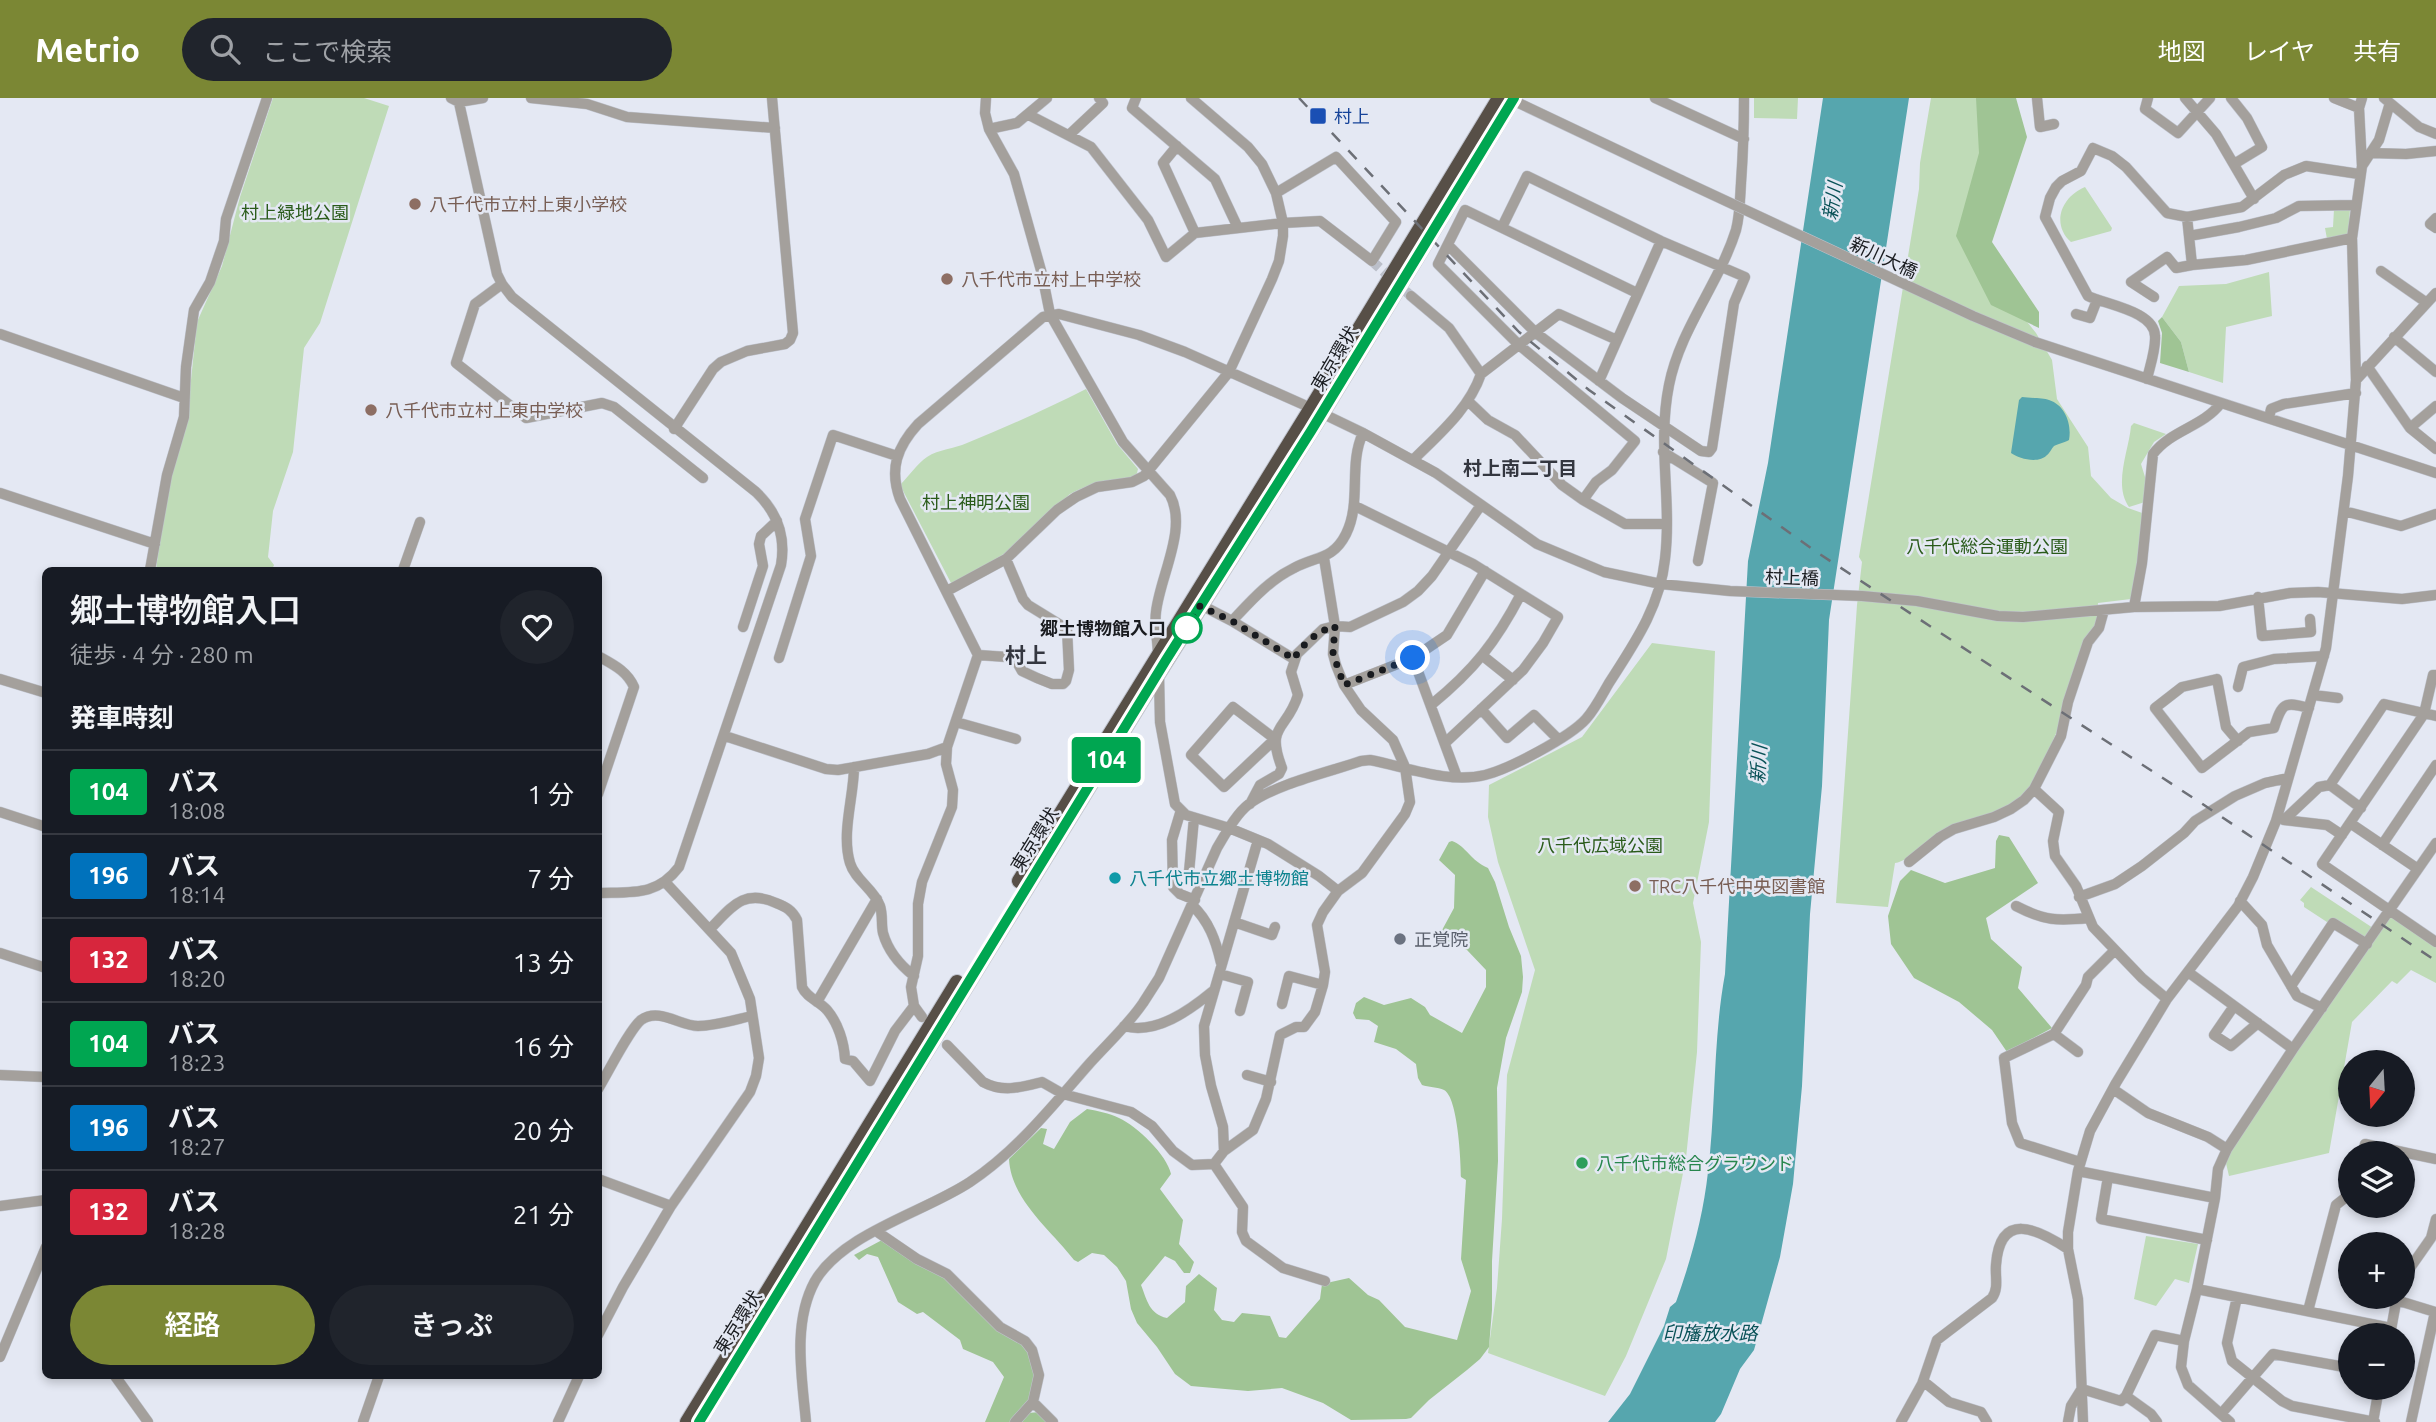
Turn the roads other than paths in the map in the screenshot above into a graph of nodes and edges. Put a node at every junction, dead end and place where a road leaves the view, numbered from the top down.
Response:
1 (267, 98) edge
2 (482, 98) edge
3 (531, 98) edge
4 (772, 98) edge
5 (986, 98) edge
6 (1047, 98) edge
7 (1099, 98) edge
8 (1136, 98) edge
9 (1191, 98) edge
10 (1655, 98) edge
11 (1744, 98) edge
12 (2037, 98) edge
13 (2148, 98) edge
14 (2185, 98) edge
15 (2210, 98) edge
16 (2231, 98) edge
17 (2334, 98) edge
18 (456, 99) edge
19 (1503, 99) edge
20 (2387, 101) edge
21 (2360, 103) edge
22 (2197, 110) junction
23 (1029, 115) junction
24 (2054, 124) dead end
25 (775, 128) junction
26 (989, 129) junction
27 (1070, 134) junction
28 (2436, 134) edge
29 (1744, 139) junction
30 (1177, 146) junction
31 (2436, 151) edge
32 (2371, 153) junction
33 (2235, 164) junction
34 (2360, 170) junction
35 (1276, 193) junction
36 (2254, 199) junction
37 (2355, 205) junction
38 (2186, 218) junction
39 (2436, 218) edge
40 (1283, 223) junction
41 (1502, 227) junction
42 (1238, 228) junction
43 (2436, 228) edge
44 (1195, 233) junction
45 (2189, 236) junction
46 (2352, 238) junction
47 (1661, 240) junction
48 (1448, 245) junction
49 (2192, 265) junction
50 (1721, 266) junction
51 (2381, 271) dead end
52 (502, 284) junction
53 (1637, 293) junction
54 (2436, 293) edge
55 (1411, 296) tunnel mouth
56 (2154, 297) dead end
57 (2097, 300) junction
58 (2427, 303) junction
59 (1050, 314) junction
60 (2076, 314) dead end
61 (1536, 333) junction
62 (0, 334) edge
63 (2393, 337) junction
64 (1616, 340) junction
65 (1520, 345) junction
66 (2367, 366) junction
67 (1229, 372) junction
68 (2436, 372) edge
69 (1481, 374) junction
70 (2147, 379) junction
71 (2356, 380) junction
72 (1599, 381) junction
73 (2356, 393) junction
74 (184, 398) junction
75 (1468, 401) junction
76 (2221, 403) junction
77 (2436, 406) edge
78 (1317, 411) junction
79 (2269, 418) junction
80 (1664, 426) junction
81 (2410, 428) junction
82 (674, 429) junction
83 (1363, 433) junction
84 (2350, 445) junction
85 (2436, 449) edge
86 (1663, 452) junction
87 (897, 456) junction
88 (1414, 460) junction
89 (1148, 471) junction
90 (2436, 473) edge
91 (703, 478) dead end
92 (0, 493) edge
93 (1583, 499) junction
94 (1481, 505) junction
95 (1355, 506) junction
96 (2344, 511) junction
97 (2436, 513) edge
98 (778, 521) junction
99 (420, 522) dead end
100 (1667, 524) junction
101 (155, 544) junction
102 (1448, 550) junction
103 (1324, 558) junction
104 (1006, 559) junction
105 (1698, 561) dead end
106 (151, 567) edge
107 (404, 567) edge
108 (1485, 571) junction
109 (1661, 584) junction
110 (947, 591) junction
111 (1521, 594) junction
112 (2333, 594) junction
113 (2436, 595) edge
114 (2258, 597) junction
115 (1200, 606) junction
116 (2134, 607) junction
117 (2104, 610) junction
118 (2310, 619) dead end
119 (1232, 621) junction
120 (1335, 626) junction
121 (743, 627) dead end
122 (978, 655) junction
123 (1158, 655) junction
124 (1483, 656) junction
125 (2324, 656) junction
126 (779, 657) dead end
127 (602, 658) edge
128 (1413, 658) junction
129 (1294, 659) junction
130 (1158, 673) junction
131 (2436, 675) edge
132 (0, 679) edge
133 (1513, 680) junction
134 (1344, 685) junction
135 (2238, 687) dead end
136 (42, 692) edge
137 (2313, 695) junction
138 (2338, 698) dead end
139 (1431, 705) junction
140 (2309, 708) junction
141 (1481, 709) junction
142 (2424, 714) junction
143 (2436, 716) edge
144 (956, 722) junction
145 (725, 736) junction
146 (1016, 739) dead end
147 (1275, 739) junction
148 (1558, 739) junction
149 (2238, 741) junction
150 (1445, 743) junction
151 (947, 747) junction
152 (2436, 765) edge
153 (854, 767) junction
154 (1405, 767) junction
155 (1457, 778) junction
156 (2288, 778) junction
157 (602, 782) edge
158 (2330, 785) junction
159 (2034, 789) junction
160 (1249, 804) junction
161 (2361, 808) junction
162 (1181, 810) junction
163 (0, 812) edge
164 (1194, 818) junction
165 (2350, 824) junction
166 (42, 826) edge
167 (1229, 828) junction
168 (2342, 835) junction
169 (1258, 839) junction
170 (2436, 843) edge
171 (2382, 845) junction
172 (1909, 862) dead end
173 (2418, 869) junction
174 (1189, 872) dead end
175 (666, 883) junction
176 (1338, 891) junction
177 (602, 893) edge
178 (2079, 897) junction
179 (877, 899) junction
180 (2240, 901) junction
181 (1193, 902) junction
182 (2016, 906) dead end
183 (2391, 911) junction
184 (2089, 918) junction
185 (1234, 922) junction
186 (1275, 927) dead end
187 (710, 929) junction
188 (2436, 942) edge
189 (2367, 944) junction
190 (2113, 951) junction
191 (0, 953) edge
192 (42, 967) edge
193 (1221, 970) junction
194 (2189, 972) junction
195 (914, 976) junction
196 (1323, 985) junction
197 (2291, 986) junction
198 (1214, 990) junction
199 (2167, 999) junction
200 (817, 1002) junction
201 (1282, 1004) dead end
202 (914, 1006) junction
203 (2234, 1006) junction
204 (2322, 1008) junction
205 (1240, 1011) dead end
206 (751, 1016) junction
207 (922, 1017) dead end
208 (2258, 1023) junction
209 (1124, 1026) junction
210 (2054, 1034) junction
211 (947, 1045) dead end
212 (2293, 1049) junction
213 (2078, 1052) dead end
214 (0, 1075) edge
215 (1247, 1075) dead end
216 (42, 1077) edge
217 (602, 1082) edge
218 (1271, 1082) junction
219 (2113, 1089) junction
220 (1063, 1094) junction
221 (2227, 1149) junction
222 (1224, 1151) junction
223 (2415, 1155) edge
224 (2436, 1159) edge
225 (1214, 1164) junction
226 (2079, 1166) junction
227 (2108, 1177) junction
228 (602, 1180) edge
229 (2215, 1198) junction
230 (42, 1201) edge
231 (2338, 1203) edge
232 (0, 1206) edge
233 (671, 1206) junction
234 (2436, 1219) edge
235 (876, 1231) junction
236 (2434, 1239) edge
237 (2207, 1240) junction
238 (2068, 1249) junction
239 (42, 1257) edge
240 (2415, 1263) edge
241 (1325, 1281) dead end
242 (2197, 1289) junction
243 (2236, 1297) junction
244 (2415, 1305) edge
245 (2308, 1311) junction
246 (2355, 1323) edge
247 (602, 1327) edge
248 (2184, 1341) junction
249 (0, 1357) edge
250 (2338, 1366) edge
251 (2251, 1377) junction
252 (117, 1379) edge
253 (378, 1379) edge
254 (578, 1379) edge
255 (1923, 1381) junction
256 (2082, 1390) junction
257 (2126, 1396) junction
258 (2377, 1400) edge
259 (1033, 1402) junction
260 (2221, 1414) junction
261 (1904, 1420) edge
262 (148, 1422) edge
263 (363, 1422) edge
264 (558, 1422) edge
265 (687, 1422) edge
266 (699, 1422) edge
267 (806, 1422) edge
268 (1015, 1422) edge
269 (1053, 1422) edge
270 (1987, 1422) edge
271 (2068, 1422) edge
272 (2083, 1422) edge
273 (2157, 1422) edge
274 (2230, 1422) edge
275 (2373, 1422) edge
276 (2411, 1422) edge

1 - 74 street
2 - 18 street
3 - 25 street
4 - 25 street
5 - 26 street
6 - 23 street
7 - 27 street
8 - 30 street
9 - 35 street
10 - 29 street
11 - 29 street
12 - 24 street
13 - 22 street
14 - 22 street
15 - 22 street
16 - 33 street
17 - 21 street
18 - 52 street
19 - 70 street, 新川大橋, bridge
19 - 78 highway, 東京環状
20 - 28 street
20 - 32 street
21 - 34 street
22 - 33 street
23 - 26 street
23 - 27 street
25 - 82 street
26 - 59 street
27 - 44 street
29 - 50 street
30 - 42 street
30 - 44 street
31 - 32 street
32 - 34 street
33 - 36 street
34 - 36 street
34 - 37 street
35 - 40 street
35 - 40 street
36 - 38 street
37 - 45 street
37 - 46 street
38 - 45 street
38 - 57 street
39 - 43 street
40 - 42 street
40 - 67 street
41 - 47 street
41 - 48 street
41 - 53 street
42 - 44 street
45 - 49 street
46 - 49 street
46 - 71 street
47 - 50 street
47 - 53 street
48 - 61 street
48 - 65 street
49 - 56 street
50 - 80 street
50 - 80 street
51 - 58 street
52 - 82 street
52 - 91 street
53 - 64 street
54 - 58 street
55 - 69 street
57 - 60 street
57 - 70 street
58 - 63 street
59 - 67 street, 村上橋
59 - 87 street
59 - 89 street
61 - 64 street
61 - 65 street
61 - 72 street
62 - 74 street
63 - 66 street
63 - 68 street
64 - 72 street
65 - 69 street
65 - 93 street
66 - 71 street
66 - 81 street
67 - 78 street, 村上橋
67 - 89 street
69 - 75 street
70 - 76 street, 新川大橋
71 - 73 street
72 - 80 street
73 - 79 street
73 - 84 street
74 - 101 street
75 - 88 street
75 - 93 street
76 - 79 street, 新川大橋
76 - 116 street
77 - 81 street
78 - 83 street, 村上橋
78 - 115 highway, 東京環状
78 - 123 highway, 東京環状
79 - 84 street, 新川大橋
80 - 86 street
81 - 85 street
82 - 98 street
83 - 88 street, 村上橋
83 - 95 street
84 - 90 street, 新川大橋
84 - 96 street
86 - 100 street
86 - 105 street
87 - 110 street
87 - 126 street
88 - 94 street, 村上橋
89 - 104 street
89 - 123 street
92 - 101 street
93 - 100 street
94 - 102 street
94 - 109 street, 村上橋
95 - 102 street
95 - 103 street
96 - 97 street
96 - 112 street
98 - 121 street
98 - 145 street
99 - 107 street
100 - 109 street
101 - 106 street
102 - 108 street
102 - 120 street
103 - 119 street
103 - 120 street
104 - 110 street
104 - 122 street
108 - 111 street
108 - 128 street
109 - 117 street, 村上橋
109 - 148 street
110 - 122 street
111 - 124 street
111 - 133 street
112 - 113 street, 村上橋
112 - 114 street, 村上橋
112 - 125 street
114 - 116 street, 村上橋
114 - 118 street
115 - 119 street
115 - 130 highway, 東京環状
116 - 117 street, 村上橋
117 - 159 street
119 - 129 street
120 - 129 street
120 - 134 street
122 - 144 street
123 - 130 street
123 - 265 highway, 東京環状
124 - 133 street
124 - 139 street
125 - 135 street
125 - 137 street
127 - 157 street
128 - 134 street
128 - 139 street
129 - 147 street
130 - 162 street
130 - 266 highway, 東京環状
131 - 142 street
132 - 136 street
133 - 141 street
134 - 154 street
137 - 138 street
137 - 140 street
139 - 150 street
140 - 149 street
140 - 156 street
141 - 148 street
141 - 150 street
142 - 143 street
142 - 158 street
142 - 161 street
144 - 146 street
144 - 151 street
145 - 153 street
145 - 175 street
147 - 147 street
147 - 160 street
148 - 155 street
149 - 149 street
150 - 155 street
151 - 153 street
151 - 195 street
152 - 171 street
153 - 179 street
154 - 155 street
154 - 160 street
154 - 176 street
156 - 178 street
156 - 180 street
158 - 161 street
158 - 168 street
159 - 172 street
159 - 178 street
160 - 167 street
161 - 165 street
162 - 164 street
162 - 181 street
163 - 166 street
164 - 167 street
164 - 174 street
165 - 168 street
165 - 171 street
167 - 169 street
167 - 181 street
168 - 183 street
169 - 176 street
169 - 185 street
170 - 173 street
171 - 173 street
173 - 183 street
175 - 177 street
175 - 187 street
176 - 196 street
178 - 184 street
179 - 195 street
179 - 200 street
180 - 194 street
180 - 197 street
181 - 193 street
181 - 209 street
182 - 184 street
183 - 188 street
183 - 189 street
184 - 190 street
185 - 186 street
185 - 193 street
187 - 200 street
187 - 206 street
189 - 197 street
189 - 204 street
190 - 199 street
190 - 210 street
191 - 192 street
193 - 198 street
193 - 205 street
194 - 199 street
194 - 203 street
195 - 202 street
196 - 201 street
196 - 218 street
197 - 204 street
198 - 209 street
198 - 222 street
199 - 219 street
200 - 202 street
202 - 207 street
203 - 208 street
203 - 208 street
204 - 212 street
206 - 217 street
206 - 233 street
208 - 212 street
209 - 220 street
210 - 213 street
210 - 226 street
211 - 220 street
212 - 221 street
214 - 216 street
215 - 218 street
218 - 222 street
219 - 221 street
219 - 226 street
220 - 225 street
220 - 235 street
221 - 229 street
222 - 225 street
223 - 224 street
225 - 241 street
226 - 227 street
226 - 238 street
227 - 229 street
227 - 237 street
228 - 233 street
229 - 237 street
230 - 232 street
231 - 245 street
233 - 247 street
234 - 236 street
235 - 259 street
235 - 267 street
236 - 240 street
237 - 242 street
238 - 255 street
238 - 256 street
239 - 249 street
242 - 243 street
242 - 248 street
243 - 245 street
243 - 251 street
244 - 276 street
245 - 246 street
248 - 257 street
248 - 260 street
250 - 251 street
251 - 260 street
251 - 275 street
252 - 262 street
253 - 263 street
254 - 264 street
255 - 261 street
255 - 270 street
256 - 257 street
256 - 271 street
256 - 272 street
257 - 273 street
258 - 275 street
259 - 268 street
259 - 269 street
260 - 274 street

